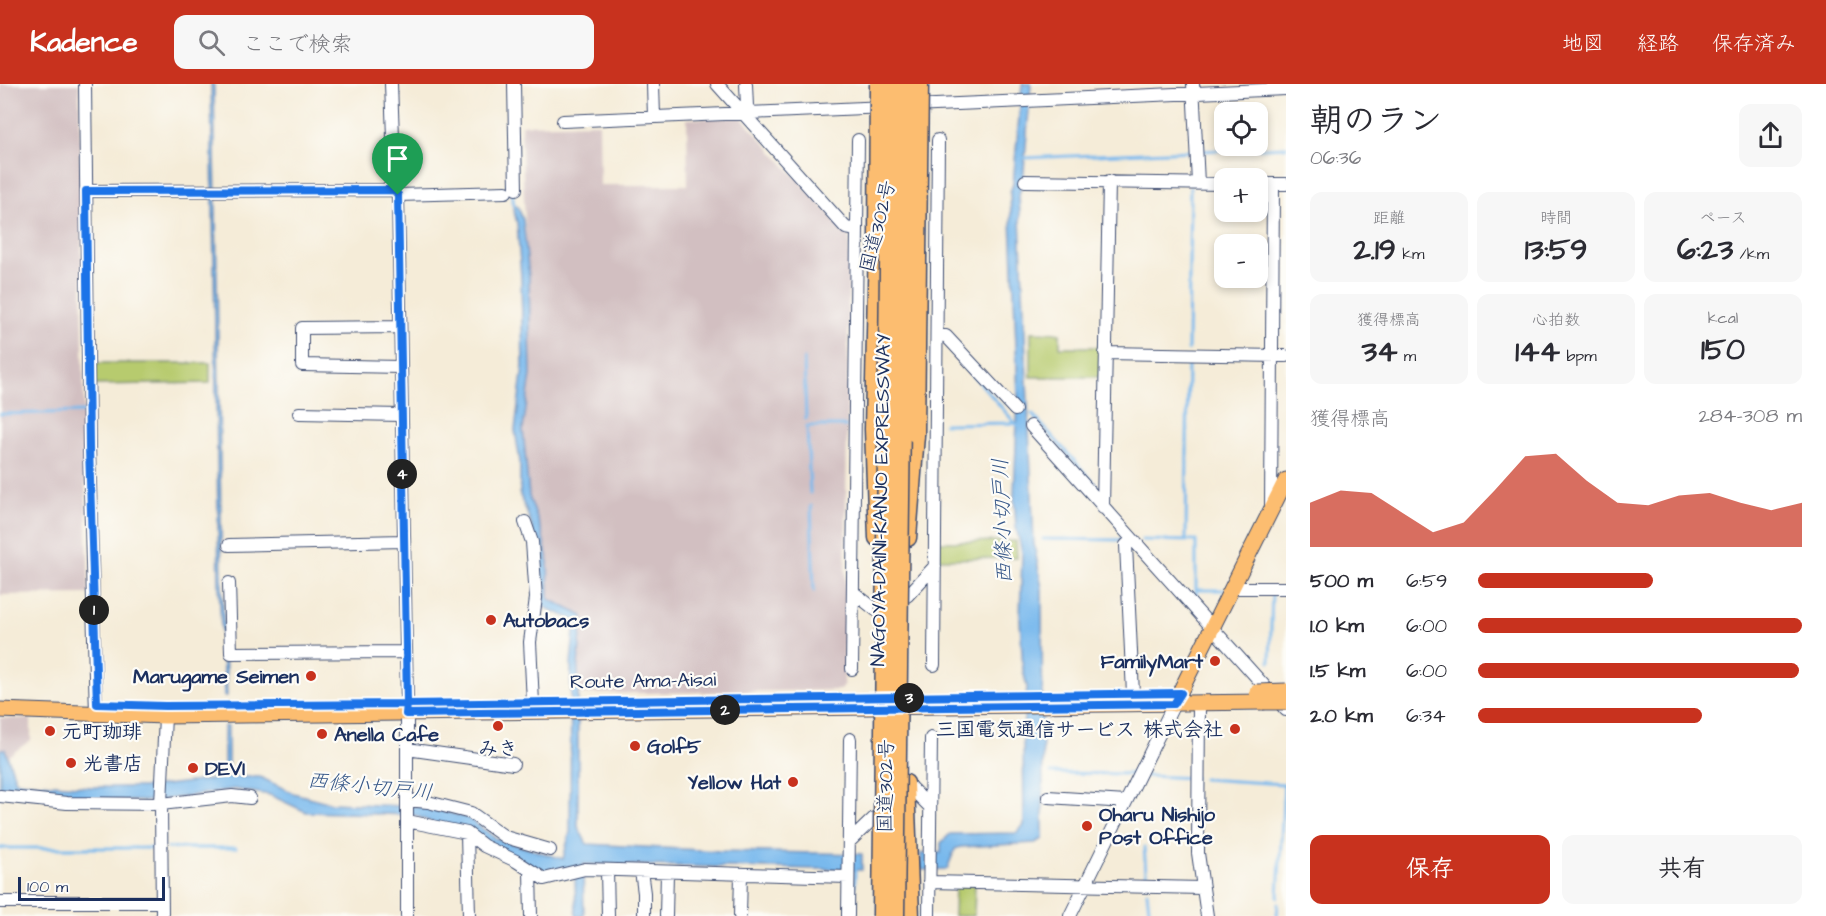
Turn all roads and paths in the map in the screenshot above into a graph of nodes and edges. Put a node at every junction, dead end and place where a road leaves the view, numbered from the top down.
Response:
1 (85, 84) edge
2 (391, 84) edge
3 (514, 84) edge
4 (653, 84) edge
5 (717, 84) edge
6 (747, 84) edge
7 (878, 84) edge
8 (891, 84) edge
9 (906, 84) edge
10 (913, 84) edge
11 (921, 84) edge
12 (1194, 88) edge
13 (1286, 89) edge
14 (912, 106) junction
15 (748, 113) junction
16 (654, 117) junction
17 (563, 121) dead end
18 (858, 140) dead end
19 (938, 140) dead end
20 (1025, 181) dead end
21 (1109, 181) junction
22 (1198, 183) junction
23 (911, 184) junction
24 (1214, 184) edge
25 (1280, 184) edge
26 (86, 191) junction
27 (396, 193) junction
28 (906, 211) junction
29 (938, 211) junction
30 (857, 230) junction
31 (857, 256) junction
32 (400, 327) junction
33 (937, 334) junction
34 (1105, 353) junction
35 (1270, 356) junction
36 (1286, 356) edge
37 (400, 367) junction
38 (1016, 410) dead end
39 (299, 413) dead end
40 (401, 415) junction
41 (1031, 426) dead end
42 (1286, 480) edge
43 (1103, 508) junction
44 (1271, 510) junction
45 (525, 522) dead end
46 (877, 538) junction
47 (908, 538) junction
48 (1132, 540) junction
49 (404, 541) junction
50 (230, 545) dead end
51 (935, 566) junction
52 (229, 582) dead end
53 (1233, 588) junction
54 (1286, 588) edge
55 (853, 592) junction
56 (907, 597) junction
57 (876, 610) junction
58 (1212, 628) junction
59 (406, 652) junction
60 (934, 665) dead end
61 (852, 669) dead end
62 (1286, 691) edge
63 (1133, 694) junction
64 (1260, 697) junction
65 (1177, 699) junction
66 (0, 700) edge
67 (1044, 701) junction
68 (533, 702) junction
69 (1286, 702) edge
70 (875, 703) junction
71 (906, 703) junction
72 (1199, 703) junction
73 (575, 707) junction
74 (96, 709) junction
75 (406, 709) junction
76 (0, 710) edge
77 (1286, 710) edge
78 (165, 717) junction
79 (931, 738) dead end
80 (850, 739) dead end
81 (407, 749) junction
82 (513, 764) dead end
83 (906, 783) junction
84 (0, 796) edge
85 (1048, 797) dead end
86 (250, 798) dead end
87 (1126, 802) junction
88 (161, 803) junction
89 (930, 807) junction
90 (407, 810) junction
91 (874, 818) junction
92 (467, 833) junction
93 (849, 847) junction
94 (550, 850) dead end
95 (607, 870) junction
96 (641, 871) junction
97 (530, 872) junction
98 (668, 872) junction
99 (741, 874) junction
100 (848, 875) junction
101 (929, 877) junction
102 (1084, 887) junction
103 (1203, 888) junction
104 (0, 902) edge
105 (162, 902) junction
106 (162, 916) edge
107 (407, 916) edge
108 (469, 916) edge
109 (531, 916) edge
110 (608, 916) edge
111 (644, 916) edge
112 (666, 916) edge
113 (740, 916) edge
114 (848, 916) edge
115 (873, 916) edge
116 (881, 916) edge
117 (896, 916) edge
118 (904, 916) edge
119 (911, 916) edge
120 (929, 916) edge
121 (1070, 916) edge
122 (1207, 916) edge

1 - 26 street
2 - 27 street
3 - 27 street
4 - 16 street
5 - 15 street
6 - 15 street
7 - 46 highway, bridge
8 - 116 highway, NAGOYA-DAINI-KANJO EXPRESSWAY, bridge
9 - 117 highway, NAGOYA-DAINI-KANJO EXPRESSWAY, bridge
10 - 14 highway
11 - 47 highway, bridge
12 - 13 street
12 - 14 street
12 - 22 street
14 - 15 street
14 - 23 highway
15 - 16 street
15 - 30 street
16 - 17 street
18 - 30 street
19 - 29 street
20 - 21 street
21 - 22 street
21 - 34 street
22 - 24 street
23 - 28 highway, 国道302号
23 - 29 street
23 - 47 highway, 国道302号
25 - 35 street
26 - 27 street
26 - 74 street
27 - 32 street
28 - 31 street
28 - 46 highway, 国道302号
29 - 33 street
30 - 31 street
31 - 55 street
32 - 37 street
32 - 37 street
33 - 38 street
33 - 51 street
34 - 35 street
34 - 43 street
35 - 36 street
35 - 44 street
37 - 40 street
39 - 40 street
40 - 49 street
41 - 43 street
42 - 44 main road
43 - 48 street
44 - 53 main road
45 - 68 street
46 - 57 highway, 国道302号
47 - 56 highway, 国道302号
48 - 58 street
48 - 63 street
49 - 50 street
49 - 59 street
51 - 56 street
51 - 60 street
52 - 59 street
53 - 54 street
53 - 58 main road
55 - 57 street
55 - 61 street
56 - 71 highway, 国道302号
57 - 70 highway, 国道302号
58 - 65 main road
58 - 77 street
59 - 75 street
62 - 64 main road, Route Ama-Aisai, bridge
63 - 65 main road, Route Ama-Aisai
63 - 67 main road, Route Ama-Aisai
64 - 65 main road, Route Ama-Aisai
64 - 69 main road, Route Ama-Aisai, bridge
64 - 72 main road, Route Ama-Aisai
65 - 67 main road, Route Ama-Aisai
65 - 72 main road, Route Ama-Aisai
65 - 87 street
66 - 74 main road, Route Ama-Aisai
67 - 71 main road, Route Ama-Aisai
68 - 73 main road, Route Ama-Aisai
68 - 75 main road, Route Ama-Aisai
70 - 71 main road, Route Ama-Aisai
70 - 73 main road, Route Ama-Aisai
70 - 91 highway, 国道302号
71 - 83 highway, 国道302号
72 - 103 street
73 - 75 main road, Route Ama-Aisai
74 - 75 main road, Route Ama-Aisai
74 - 76 main road, Route Ama-Aisai
74 - 78 main road, Route Ama-Aisai
75 - 78 main road, Route Ama-Aisai
75 - 81 street
78 - 88 street
79 - 89 street
80 - 93 street
81 - 82 street
81 - 90 street
83 - 89 street
83 - 118 highway, 国道302号
83 - 119 highway
84 - 88 street
85 - 87 street
86 - 88 street
87 - 102 street
88 - 105 street
89 - 101 street
90 - 92 street
90 - 94 street
90 - 107 street
91 - 93 street
91 - 115 highway, 国道302号
92 - 97 street
92 - 108 street
93 - 100 street
95 - 96 street
95 - 97 street
95 - 110 street
96 - 98 street
96 - 111 street
97 - 109 street
98 - 99 street
98 - 112 street
99 - 100 street
99 - 113 street
100 - 114 street
101 - 102 street
101 - 120 street
102 - 103 street
102 - 121 street
103 - 122 street
104 - 105 street
105 - 106 street

